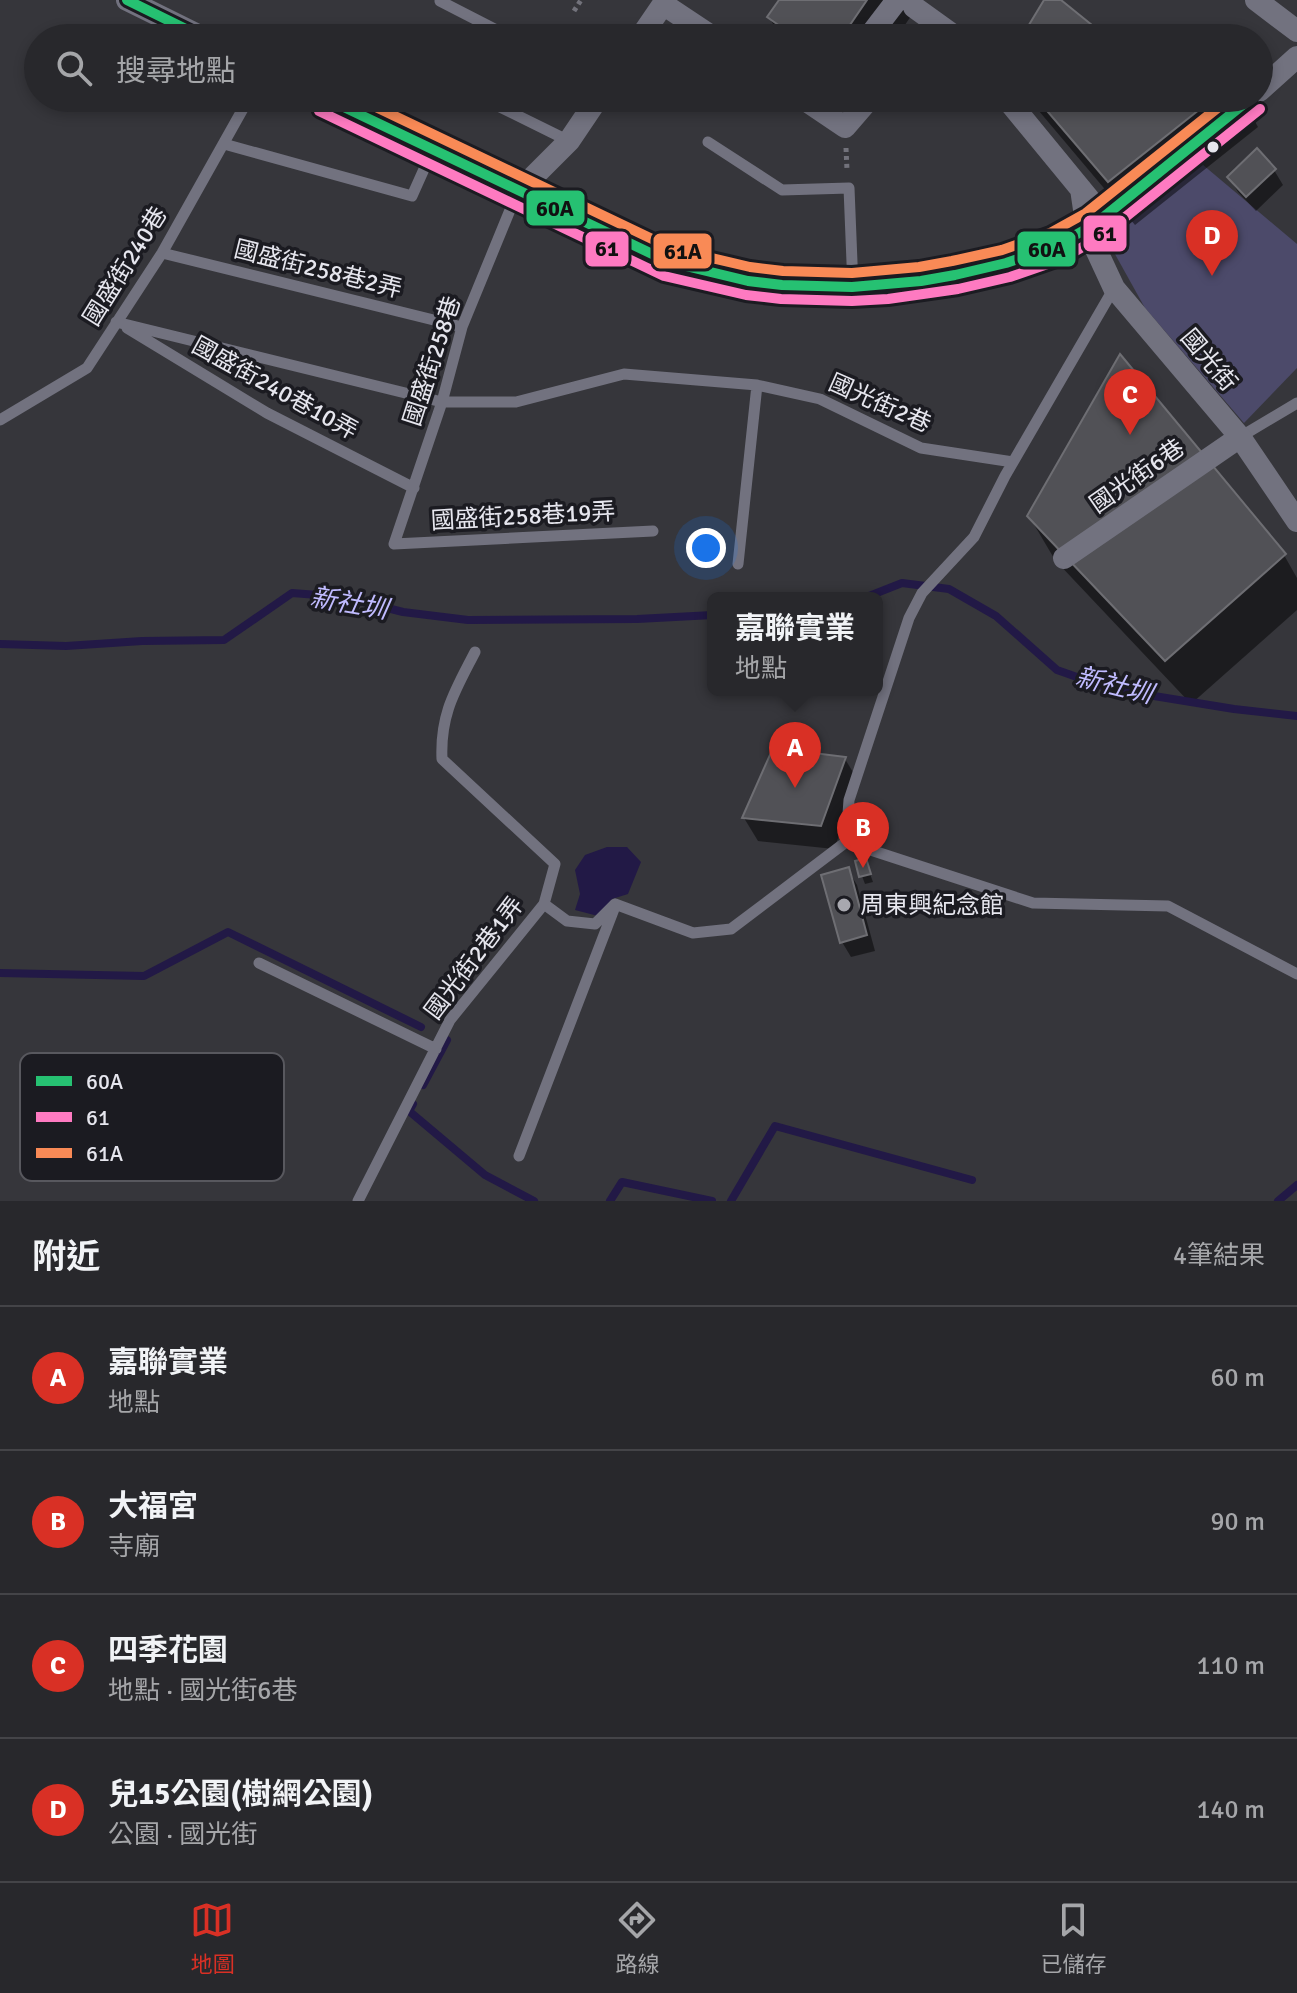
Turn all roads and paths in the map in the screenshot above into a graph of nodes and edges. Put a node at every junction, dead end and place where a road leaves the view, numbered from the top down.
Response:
1 (127, 0) edge
2 (581, 0) edge
3 (1256, 0) edge
4 (440, 1) edge
5 (665, 2) edge
6 (908, 2) edge
7 (574, 11) dead end
8 (176, 24) edge
9 (485, 24) edge
10 (650, 24) edge
11 (695, 24) edge
12 (884, 24) edge
13 (936, 24) edge
14 (1297, 31) edge
15 (1297, 57) edge
16 (1273, 78) edge
17 (241, 112) edge
18 (355, 112) edge
19 (510, 112) edge
20 (589, 112) edge
21 (827, 112) edge
22 (858, 112) edge
23 (1018, 112) edge
24 (1235, 112) edge
25 (845, 127) junction
26 (569, 141) junction
27 (708, 142) dead end
28 (224, 144) junction
29 (433, 149) junction
30 (849, 188) junction
31 (517, 193) junction
32 (1095, 222) junction
33 (162, 253) junction
34 (853, 287) junction
35 (1114, 288) junction
36 (116, 322) junction
37 (462, 327) junction
38 (757, 385) junction
39 (442, 402) junction
40 (1297, 403) edge
41 (0, 420) edge
42 (1240, 437) junction
43 (1013, 462) junction
44 (414, 488) junction
45 (1297, 521) edge
46 (653, 531) dead end
47 (394, 544) joint
48 (1064, 558) dead end
49 (738, 564) dead end
50 (475, 652) dead end
51 (883, 693) edge
52 (882, 696) edge
53 (846, 842) junction
54 (544, 904) junction
55 (615, 904) junction
56 (259, 963) dead end
57 (1297, 974) edge
58 (436, 1049) junction
59 (519, 1156) dead end
60 (358, 1201) edge

1 - 8 street
2 - 7 path
3 - 14 street
4 - 9 lane
5 - 10 street
5 - 11 street
6 - 12 street
6 - 13 street
15 - 16 street
17 - 28 lane, 國盛街240巷
18 - 29 street
19 - 26 lane
20 - 26 street
21 - 25 street
22 - 25 street
23 - 32 street, 國光街
24 - 32 street
25 - 30 path
26 - 31 street
27 - 30 lane
28 - 29 lane
28 - 33 lane, 國盛街240巷
29 - 31 street
30 - 34 lane
31 - 34 street
31 - 37 lane, 國盛街258巷
32 - 34 street
32 - 35 street, 國光街
33 - 36 lane, 國盛街240巷
33 - 37 lane, 國盛街258巷2弄
35 - 42 street, 國光街
35 - 43 lane
36 - 39 lane, 國光街2巷
36 - 41 lane, 國盛街240巷
36 - 44 lane, 國盛街240巷10弄
37 - 39 lane, 國盛街258巷
38 - 39 lane, 國光街2巷
38 - 43 lane, 國光街2巷
38 - 49 lane
39 - 44 lane, 國盛街258巷
40 - 42 lane
42 - 45 street, 國光街
42 - 48 street, 國光街6巷
43 - 51 lane
44 - 47 lane, 國盛街258巷
46 - 47 lane, 國盛街258巷19弄
50 - 54 lane
52 - 53 lane
53 - 55 lane
53 - 57 lane
54 - 55 lane, 國光街2巷1弄
54 - 58 lane, 國光街2巷1弄
55 - 59 lane
56 - 58 lane
58 - 60 lane, 國光街2巷1弄

